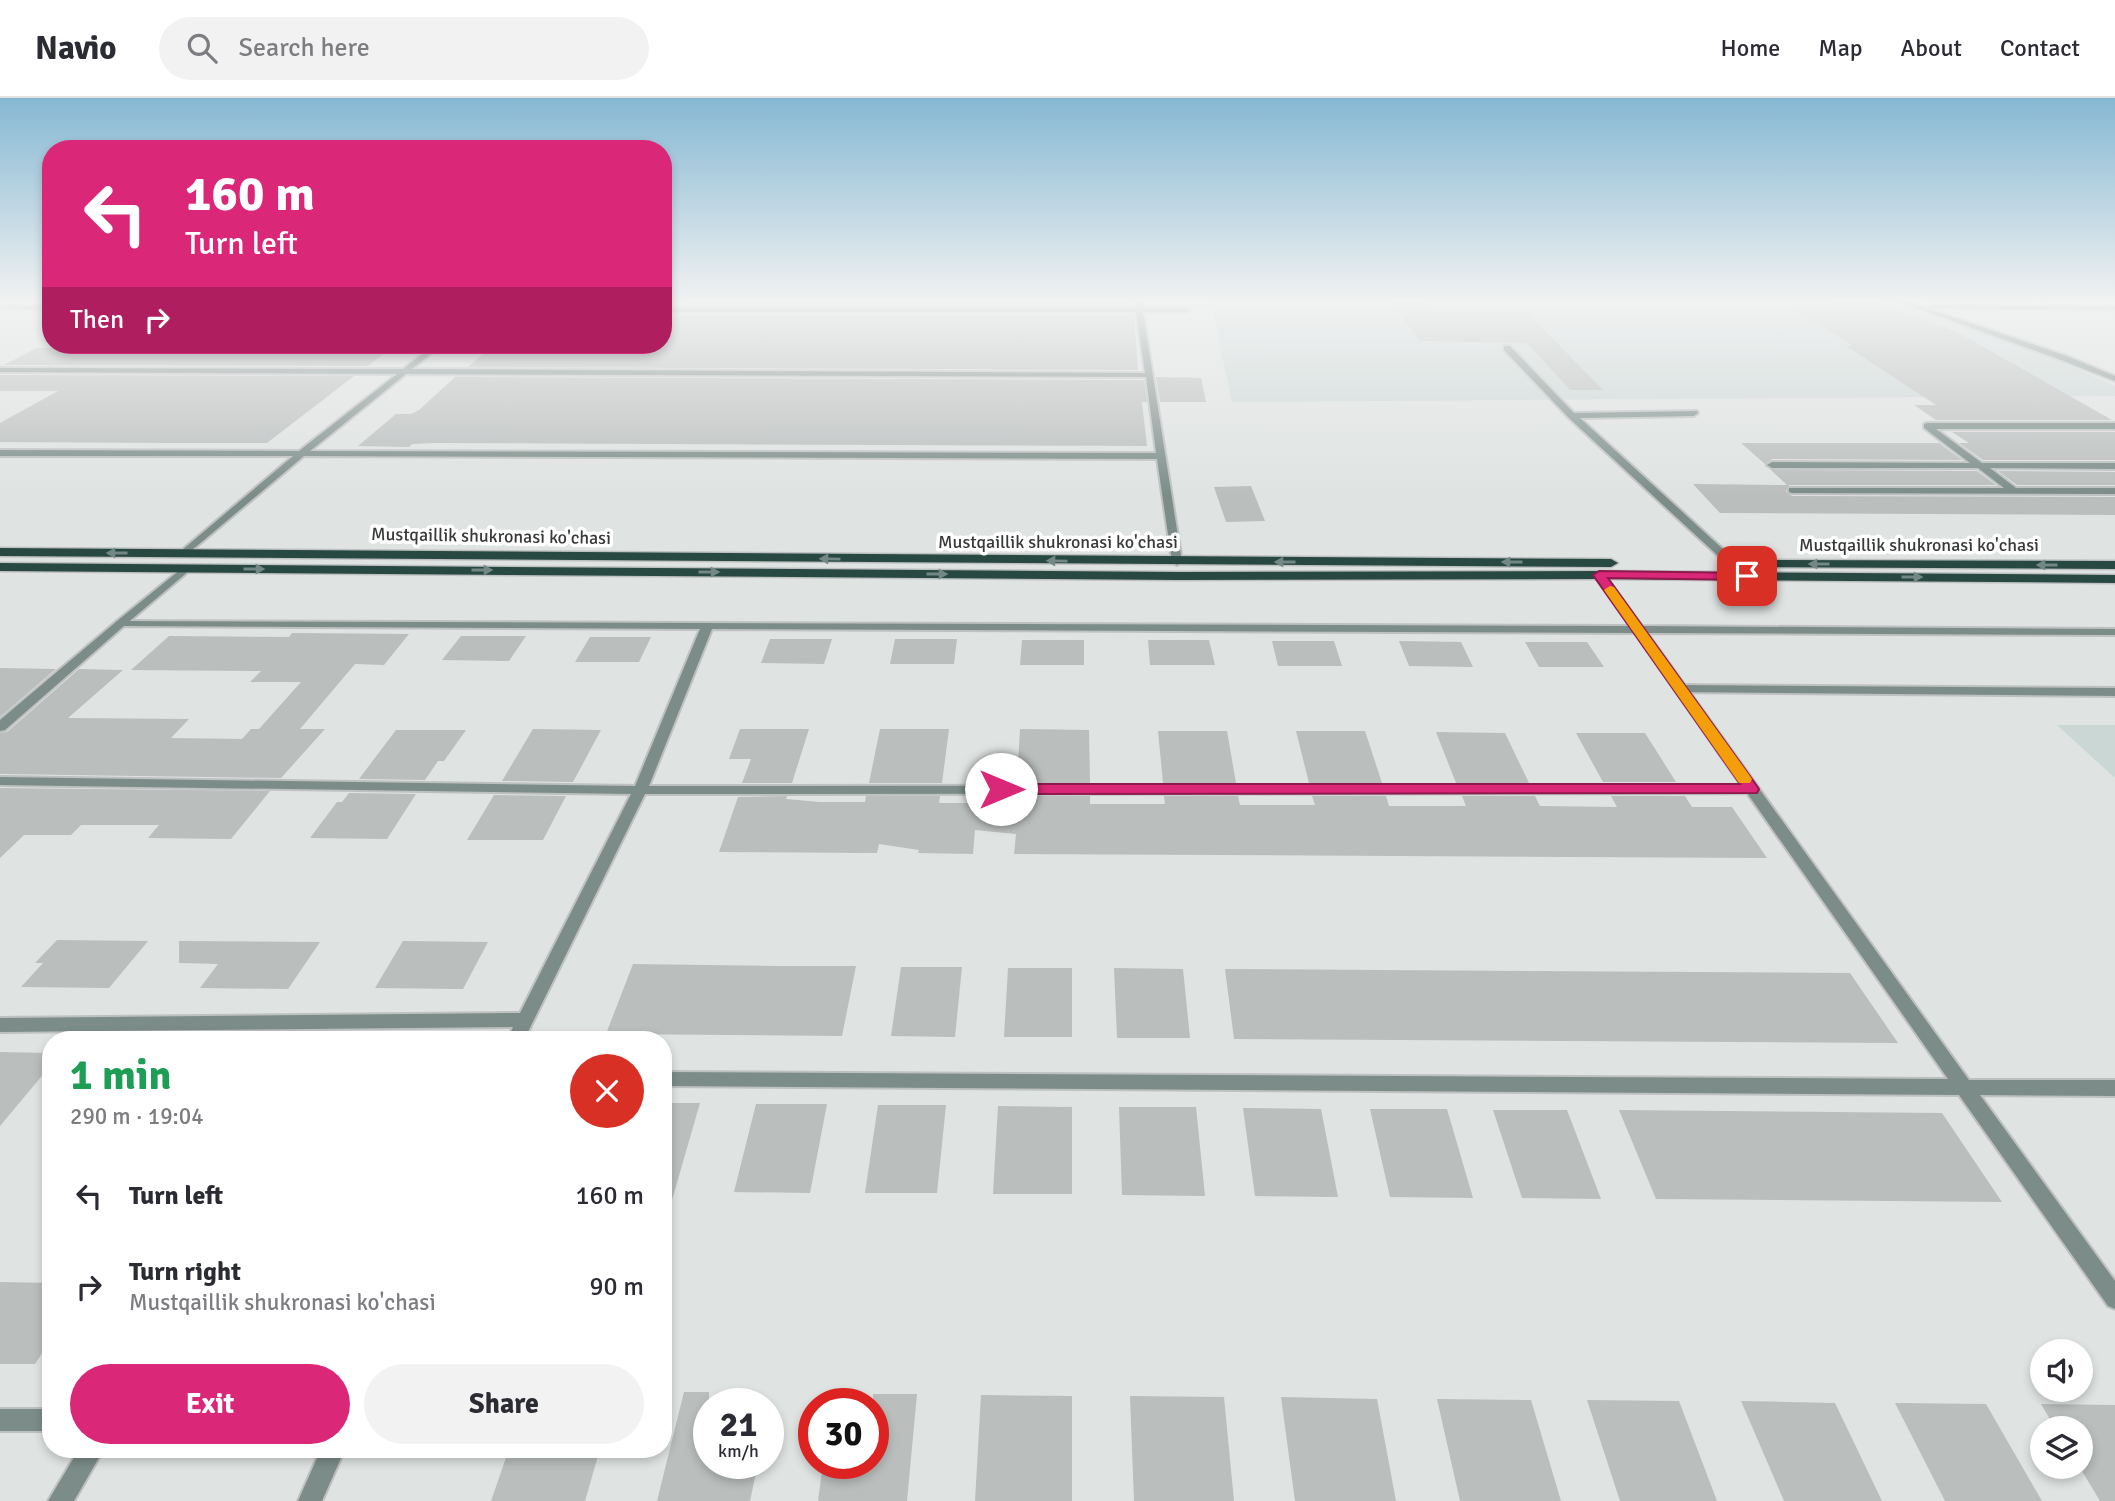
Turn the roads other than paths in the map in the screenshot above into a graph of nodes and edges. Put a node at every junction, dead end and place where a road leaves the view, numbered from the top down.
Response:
1 (413, 364) edge
2 (1149, 364) edge
3 (1523, 364) edge
4 (2076, 364) edge
5 (0, 370) edge
6 (403, 372) junction
7 (2097, 372) junction
8 (2115, 372) edge
9 (1151, 375) junction
10 (2115, 379) edge
11 (1694, 413) dead end
12 (1572, 416) junction
13 (2115, 426) edge
14 (0, 453) edge
15 (300, 454) junction
16 (1162, 456) junction
17 (1772, 465) dead end
18 (1980, 466) junction
19 (2115, 466) edge
20 (1792, 490) dead end
21 (2014, 491) junction
22 (2115, 491) edge
23 (0, 552) edge
24 (185, 553) junction
25 (1177, 562) junction
26 (1733, 564) junction
27 (2115, 565) edge
28 (0, 567) edge
29 (186, 568) junction
30 (1599, 575) junction
31 (2115, 579) edge
32 (121, 623) junction
33 (707, 626) junction
34 (1639, 630) junction
35 (2115, 632) edge
36 (1680, 689) junction
37 (2115, 692) edge
38 (0, 727) edge
39 (0, 781) edge
40 (1752, 789) junction
41 (640, 790) junction
42 (524, 1020) junction
43 (0, 1025) edge
44 (519, 1031) edge
45 (672, 1079) edge
46 (1965, 1086) junction
47 (2115, 1088) edge
48 (2115, 1299) edge
49 (0, 1420) edge
50 (42, 1420) edge
51 (86, 1458) edge
52 (329, 1458) edge
53 (60, 1501) edge
54 (310, 1501) edge

1 - 6 street
2 - 9 street
3 - 12 street
4 - 7 street
5 - 6 street
6 - 9 street
6 - 15 street
7 - 8 street
7 - 10 street
9 - 16 street
11 - 12 street
12 - 26 street
13 - 18 street
14 - 15 street
15 - 16 street
15 - 24 street
16 - 25 street
17 - 18 street
18 - 19 street
18 - 21 street
20 - 21 street
21 - 22 street
24 -> 23 main road, Mustqaillik shukronasi ko'chasi
25 -> 24 main road, Mustqaillik shukronasi ko'chasi
26 -> 25 main road, Mustqaillik shukronasi ko'chasi
27 -> 26 main road, Mustqaillik shukronasi ko'chasi
28 - 29 main road, Mustqaillik shukronasi ko'chasi
29 -> 30 main road, Mustqaillik shukronasi ko'chasi
29 - 32 street
30 -> 31 main road, Mustqaillik shukronasi ko'chasi
30 - 34 street
32 - 33 street
32 - 38 street
33 - 34 street
33 - 41 street
34 - 35 street
34 - 36 street
36 - 37 street
36 - 40 street
39 - 41 street
40 - 41 street
40 - 46 street
41 - 42 street
42 - 43 street
42 - 44 street
45 - 46 street
46 - 47 street
46 - 48 street
49 - 50 street
51 - 53 street
52 - 54 street

